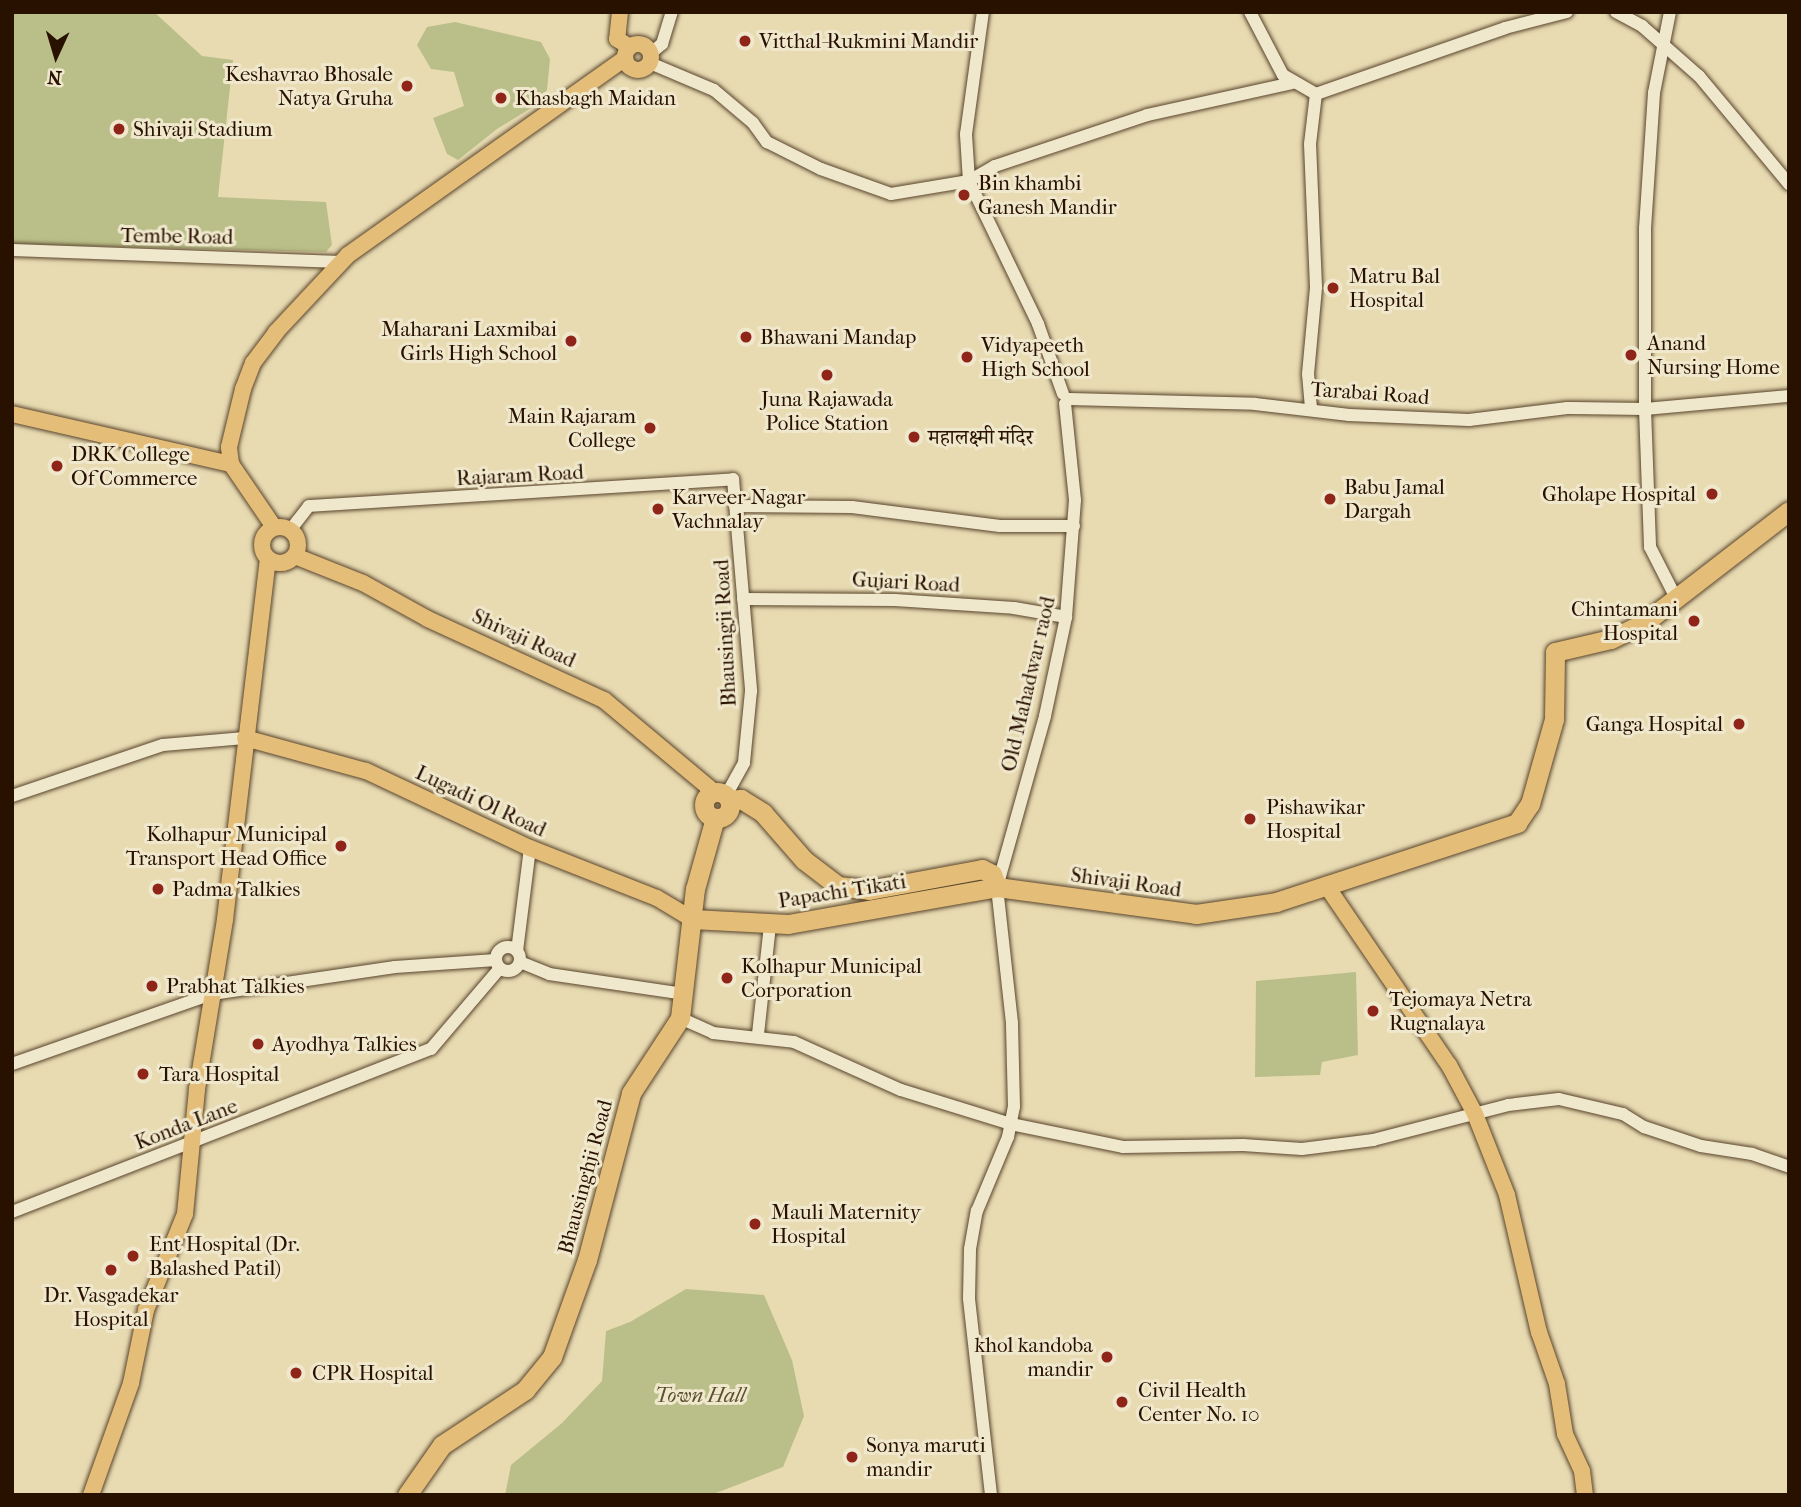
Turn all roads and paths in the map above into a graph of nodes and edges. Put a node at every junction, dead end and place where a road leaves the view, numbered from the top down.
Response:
1 (620, 12) edge
2 (672, 12) edge
3 (984, 12) edge
4 (1250, 12) edge
5 (1567, 12) edge
6 (1616, 12) edge
7 (1670, 12) edge
8 (1665, 46) junction
9 (624, 48) junction
10 (650, 58) junction
11 (1292, 83) junction
12 (1316, 94) junction
13 (969, 181) junction
14 (1789, 184) edge
15 (12, 250) edge
16 (341, 262) junction
17 (1789, 396) edge
18 (1065, 399) junction
19 (1311, 408) junction
20 (1645, 409) junction
21 (12, 414) edge
22 (231, 464) junction
23 (733, 479) joint
24 (735, 506) junction
25 (1789, 511) edge
26 (1074, 526) junction
27 (274, 527) junction
28 (291, 529) junction
29 (295, 556) junction
30 (268, 559) junction
31 (1676, 598) junction
32 (743, 599) junction
33 (1066, 617) junction
34 (245, 738) junction
35 (12, 796) edge
36 (723, 796) junction
37 (530, 848) junction
38 (1326, 885) junction
39 (997, 887) junction
40 (692, 919) junction
41 (770, 925) junction
42 (518, 956) junction
43 (498, 964) junction
44 (212, 994) junction
45 (684, 994) junction
46 (680, 1018) junction
47 (758, 1034) junction
48 (12, 1064) edge
49 (1475, 1114) junction
50 (1011, 1124) junction
51 (193, 1142) junction
52 (1789, 1167) edge
53 (12, 1212) edge
54 (91, 1495) edge
55 (408, 1495) edge
56 (991, 1495) edge
57 (1585, 1495) edge

1 - 9 main road
2 - 10 street
3 - 13 street
4 - 11 street
5 - 12 street
6 - 8 street
7 - 8 street
8 - 14 street
8 - 20 street
9 - 10 main road
9 - 10 main road
9 - 16 main road
10 - 13 street
11 - 12 street
11 - 13 street
12 - 19 street
13 - 18 street, Old Mahadwar raod
15 - 16 street, Tembe Road
16 - 22 main road
17 - 20 street, Tarabai Road
18 - 19 street, Tarabai Road
18 - 26 street, Old Mahadwar raod
19 - 20 street, Tarabai Road
20 - 31 street
21 - 22 main road
22 - 27 main road
23 - 24 street, Bhausingji Road
23 - 28 street, Rajaram Road
24 - 26 street
24 - 32 street, Bhausingji Road
25 - 31 highway
26 - 33 street, Old Mahadwar raod
27 - 28 main road
27 - 30 main road
28 - 29 main road
29 - 30 main road
29 - 36 main road, Shivaji Road
30 - 34 main road
31 - 38 highway, Shivaji Road
32 - 33 street, Gujari Road
32 - 36 street, Bhausingji Road
33 - 39 street, Old Mahadwar raod
34 - 35 street
34 - 37 main road, Lugadi Ol Road
34 - 44 main road
36 - 39 highway, Shivaji Road
36 - 40 highway, Bhausinghji Road
37 - 40 main road, Lugadi Ol Road
37 - 42 street
38 - 39 highway, Shivaji Road
38 - 49 main road
39 - 41 highway, Papachi Tikati
39 - 50 street
40 - 41 highway, Papachi Tikati
40 - 45 highway, Bhausinghji Road
41 - 47 street
42 - 43 street
42 - 43 street
42 - 45 street
43 - 44 street
43 - 51 street, Konda Lane
44 - 48 street
44 - 51 main road
45 - 46 highway, Bhausinghji Road
46 - 47 street
46 - 55 highway, Bhausinghji Road
47 - 50 street
49 - 50 street
49 - 52 street
49 - 57 main road
50 - 56 street
51 - 53 street, Konda Lane
51 - 54 main road

